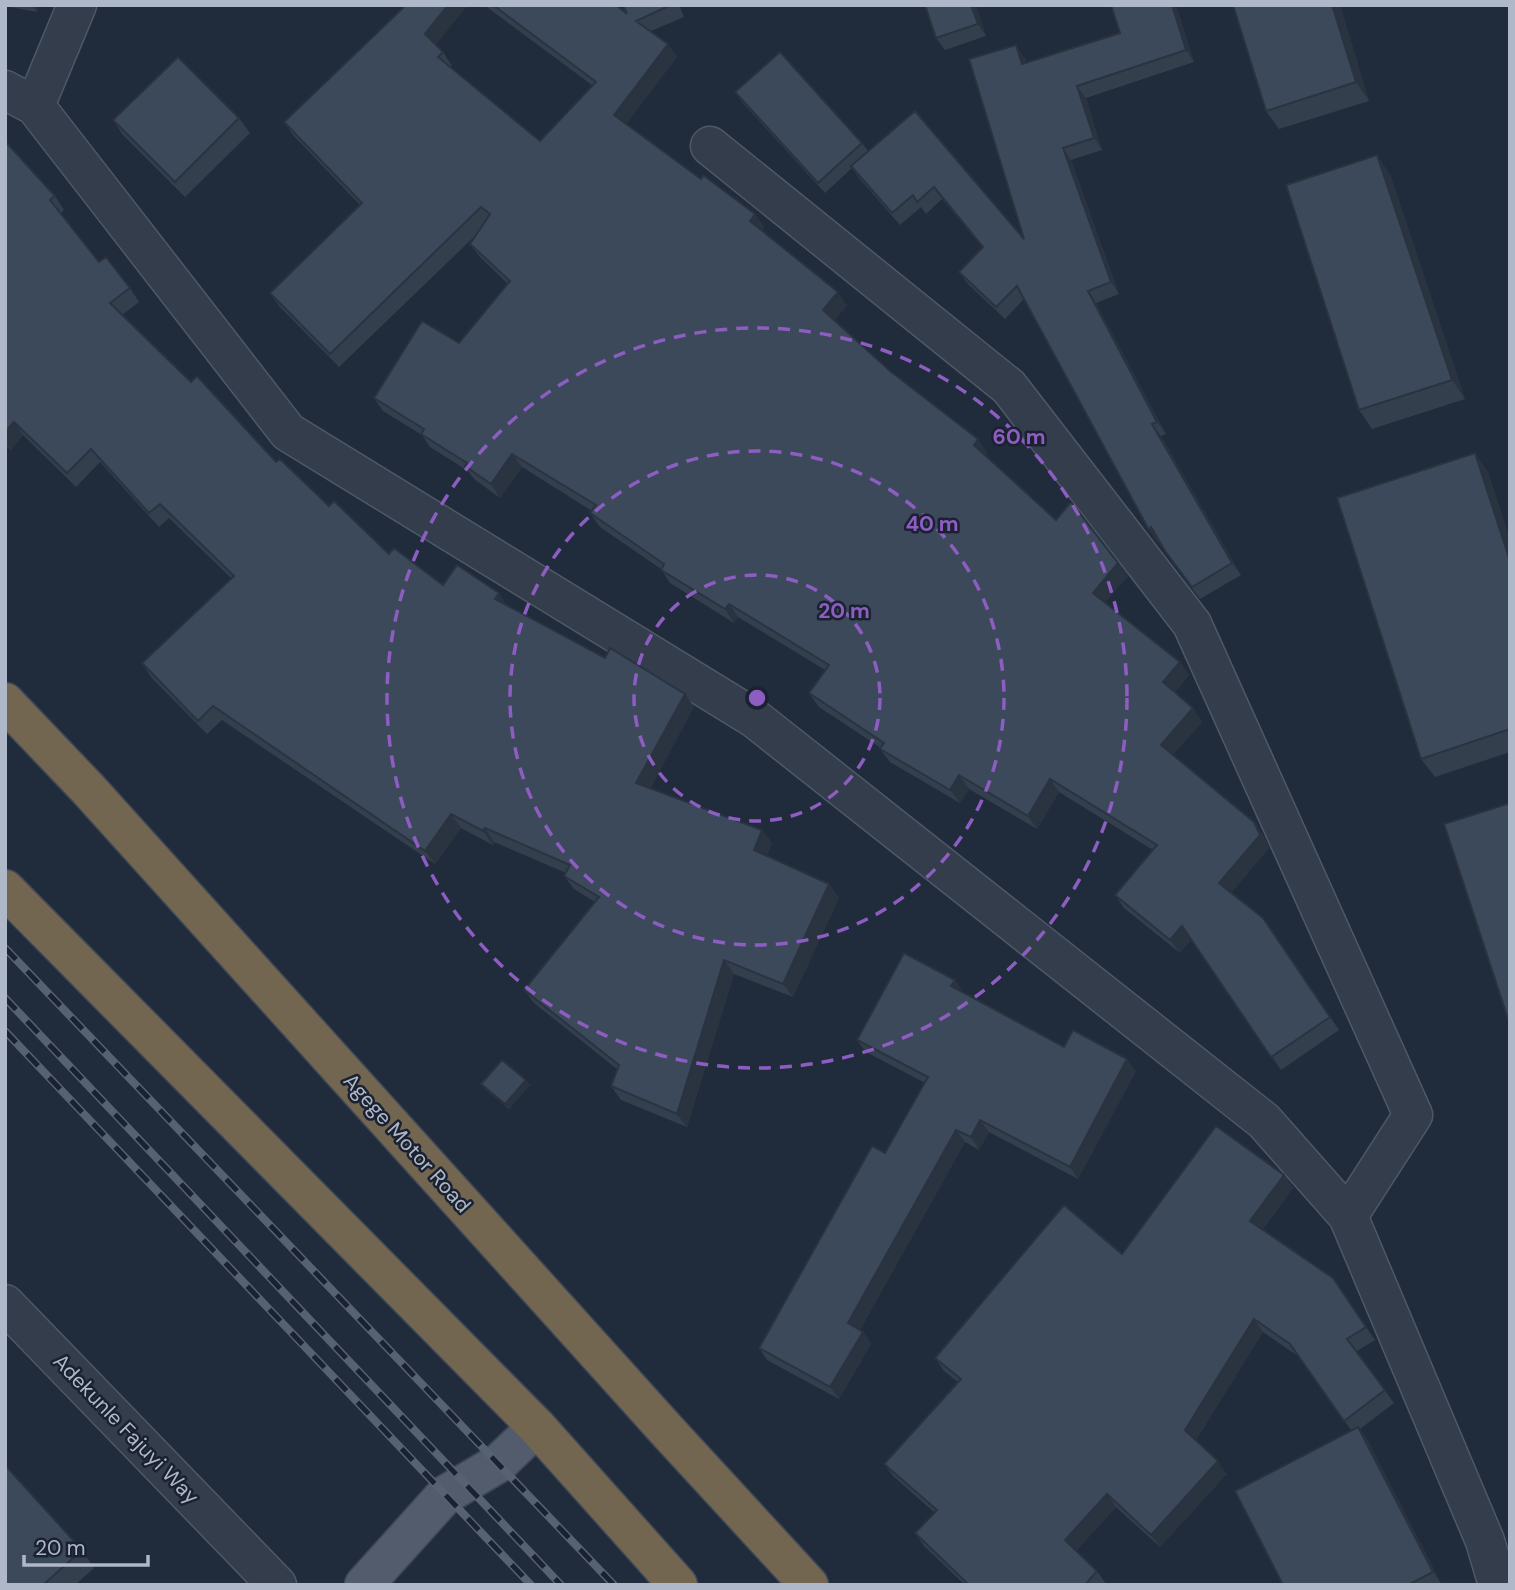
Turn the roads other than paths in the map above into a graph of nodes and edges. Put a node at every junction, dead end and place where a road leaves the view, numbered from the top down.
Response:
1 (77, 5) edge
2 (20, 98) edge
3 (710, 146) dead end
4 (5, 702) edge
5 (5, 889) edge
6 (1348, 1216) junction
7 (5, 1304) edge
8 (537, 1427) junction
9 (276, 1585) edge
10 (364, 1585) edge
11 (678, 1585) edge
12 (809, 1585) edge
13 (1498, 1585) edge

1 - 2 street
2 - 6 street
3 - 6 street
4 - 12 highway, Agege Motor Road
5 - 8 highway
6 - 13 street
7 - 9 street, Adekunle Fajuyi Way
8 - 10 main road
8 - 11 highway

